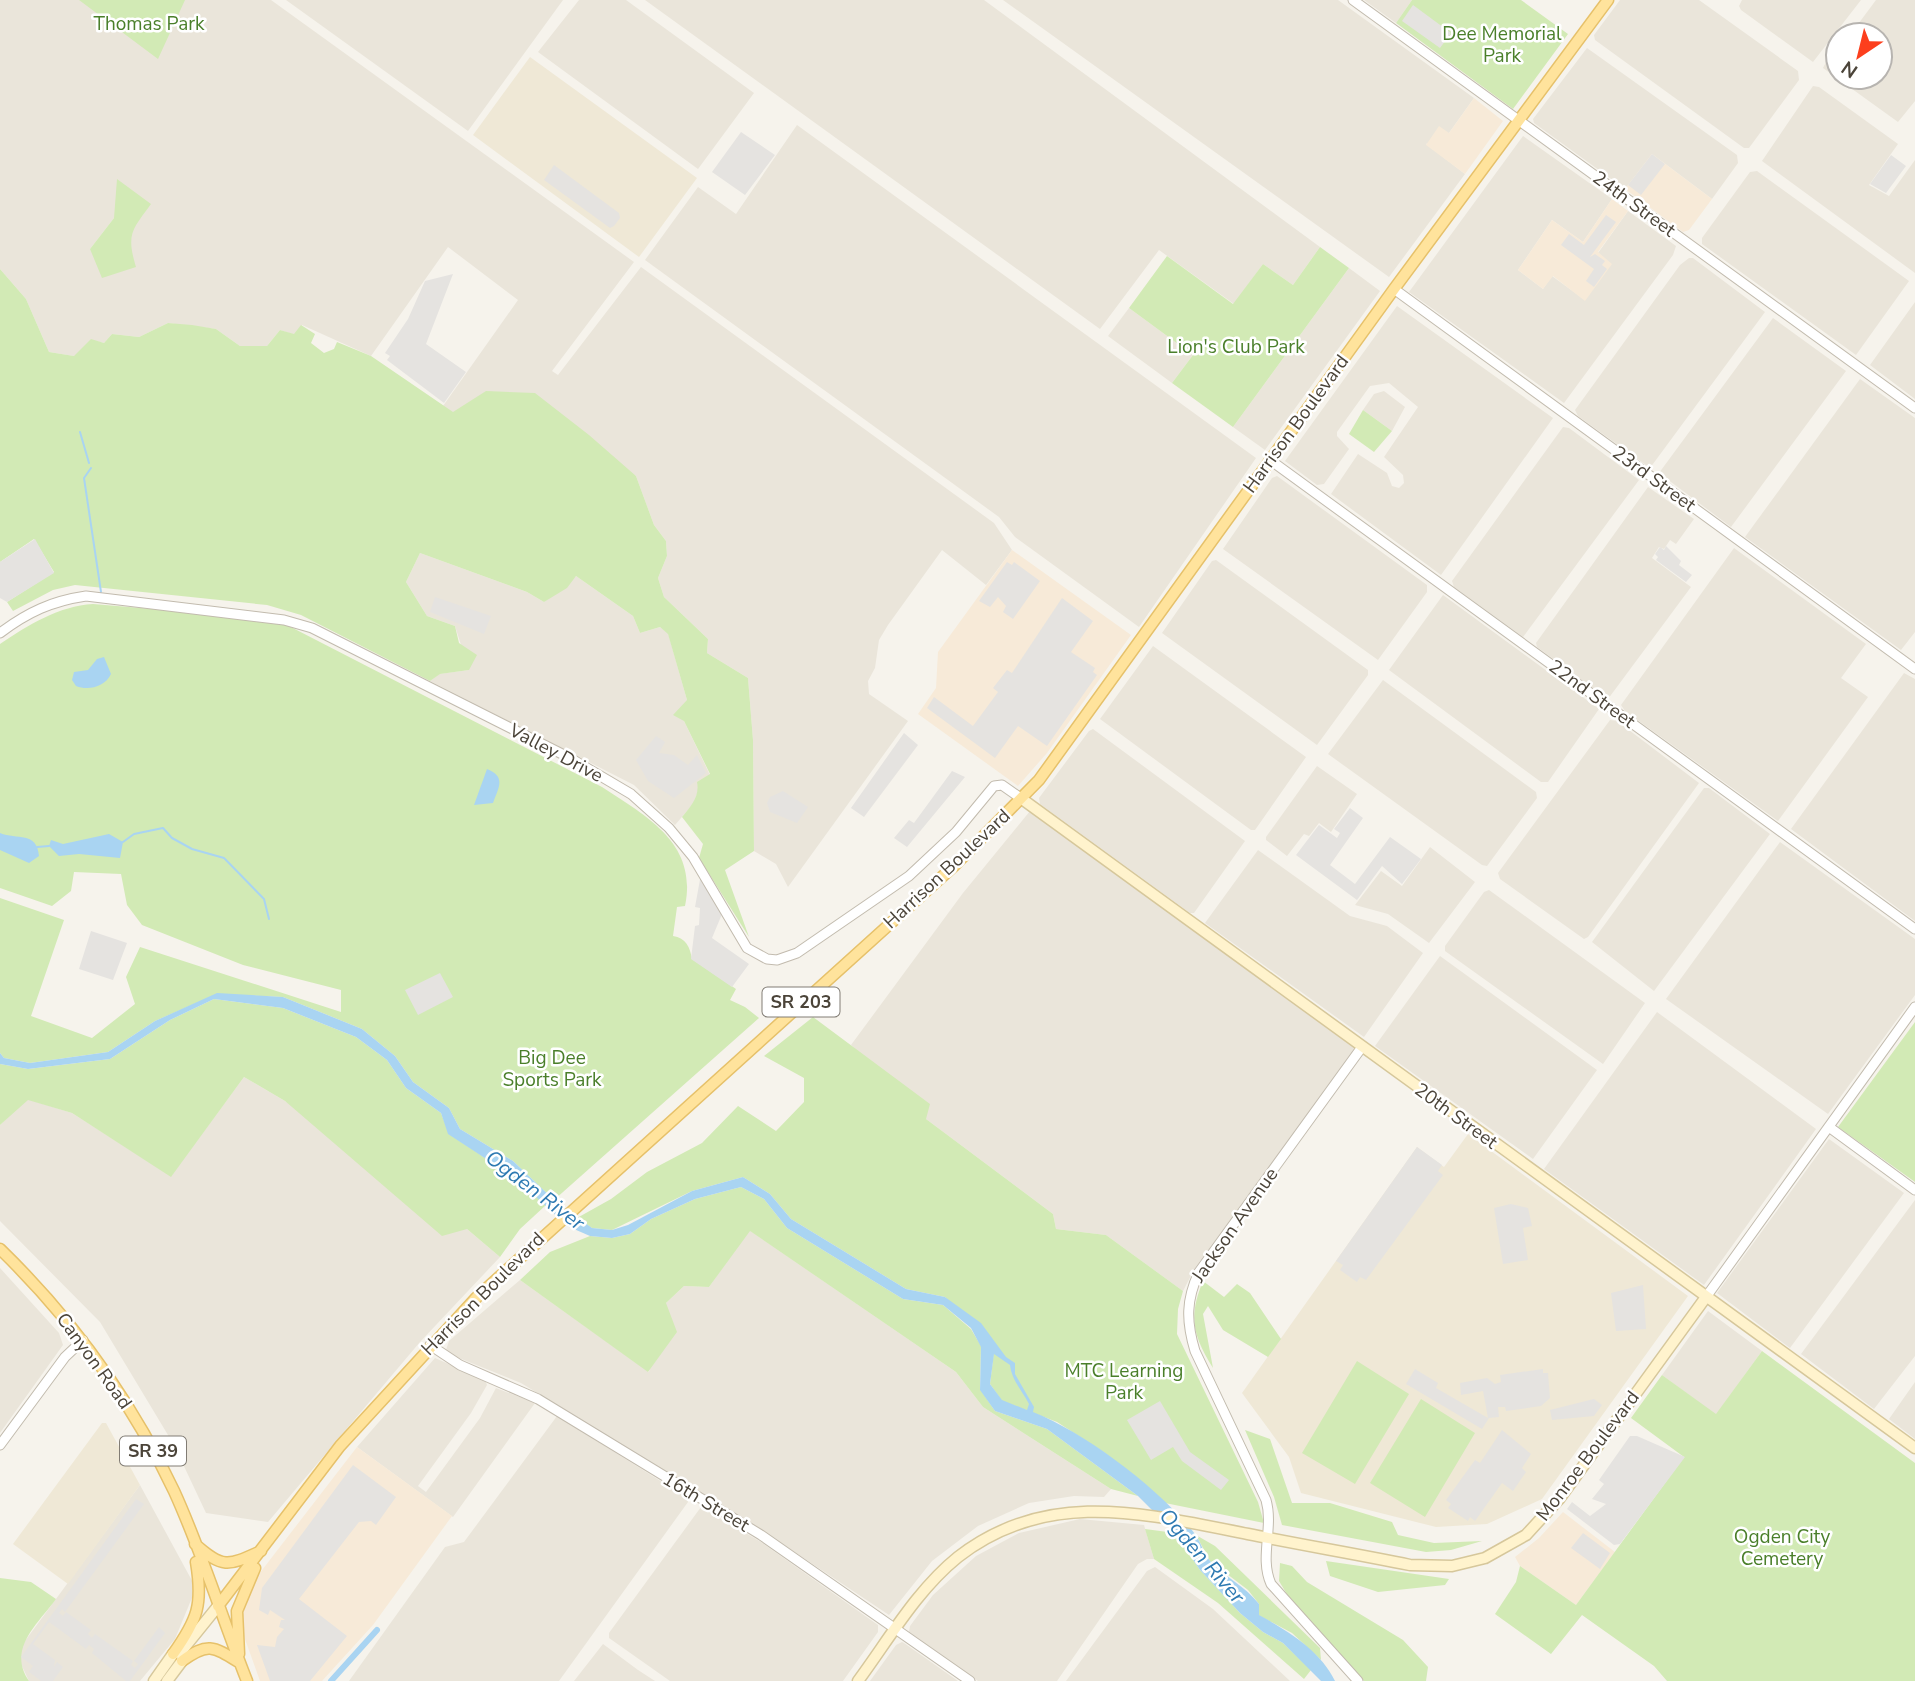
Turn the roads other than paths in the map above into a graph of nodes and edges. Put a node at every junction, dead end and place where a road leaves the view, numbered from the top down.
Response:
1 (1353, 0) edge
2 (1608, 0) edge
3 (1519, 121) junction
4 (1394, 289) junction
5 (1915, 408) edge
6 (1270, 460) junction
7 (0, 633) edge
8 (1915, 669) edge
9 (998, 785) joint
10 (1022, 799) junction
11 (1915, 929) edge
12 (1915, 1007) edge
13 (1362, 1047) junction
14 (1829, 1127) junction
15 (1915, 1190) edge
16 (0, 1249) edge
17 (1706, 1297) junction
18 (83, 1340) junction
19 (430, 1345) junction
20 (0, 1445) edge
21 (1915, 1448) edge
22 (1269, 1538) junction
23 (193, 1542) junction
24 (263, 1550) junction
25 (218, 1606) junction
26 (895, 1629) junction
27 (178, 1658) junction
28 (240, 1663) junction
29 (154, 1681) edge
30 (167, 1681) edge
31 (247, 1681) edge
32 (858, 1681) edge
33 (970, 1681) edge
34 (1358, 1681) edge

1 - 3 street, 24th Street
2 - 3 main road, Harrison Boulevard / SR 203
3 - 4 main road, Harrison Boulevard / SR 203
3 - 5 street, 24th Street
4 - 6 main road, Harrison Boulevard / SR 203
4 - 8 street, 23rd Street
6 - 10 main road, Harrison Boulevard / SR 203
6 - 11 street, 22nd Street
7 - 9 street, Valley Drive
9 - 10 street, 20th Street
10 - 13 main road, 20th Street
10 - 19 main road, Harrison Boulevard / SR 203
12 - 14 street, Monroe Boulevard
13 - 17 main road, 20th Street
13 - 22 street, Jackson Avenue
14 - 15 street
14 - 17 street, Monroe Boulevard
16 - 18 main road, Canyon Road / SR 39
17 - 21 main road, 20th Street
17 - 22 main road, Monroe Boulevard
18 - 20 street
18 - 23 main road, Canyon Road / SR 39
19 - 24 main road, Harrison Boulevard / SR 203
19 - 26 street, 16th Street
22 - 26 main road, Monroe Boulevard
22 - 34 street, Jackson Avenue
23 - 24 main road
23 - 25 main road, Canyon Road / SR 39
23 - 27 main road
24 - 25 main road, Harrison Boulevard / SR 203
24 - 28 main road
25 - 27 main road, Harrison Boulevard
25 - 28 main road, Canyon Road / SR 39
26 - 32 main road, Monroe Boulevard
26 - 33 street, 16th Street
27 - 28 main road
27 - 29 main road, Harrison Boulevard
27 - 30 main road, Harrison Boulevard
28 - 31 main road, Canyon Road / SR 39

